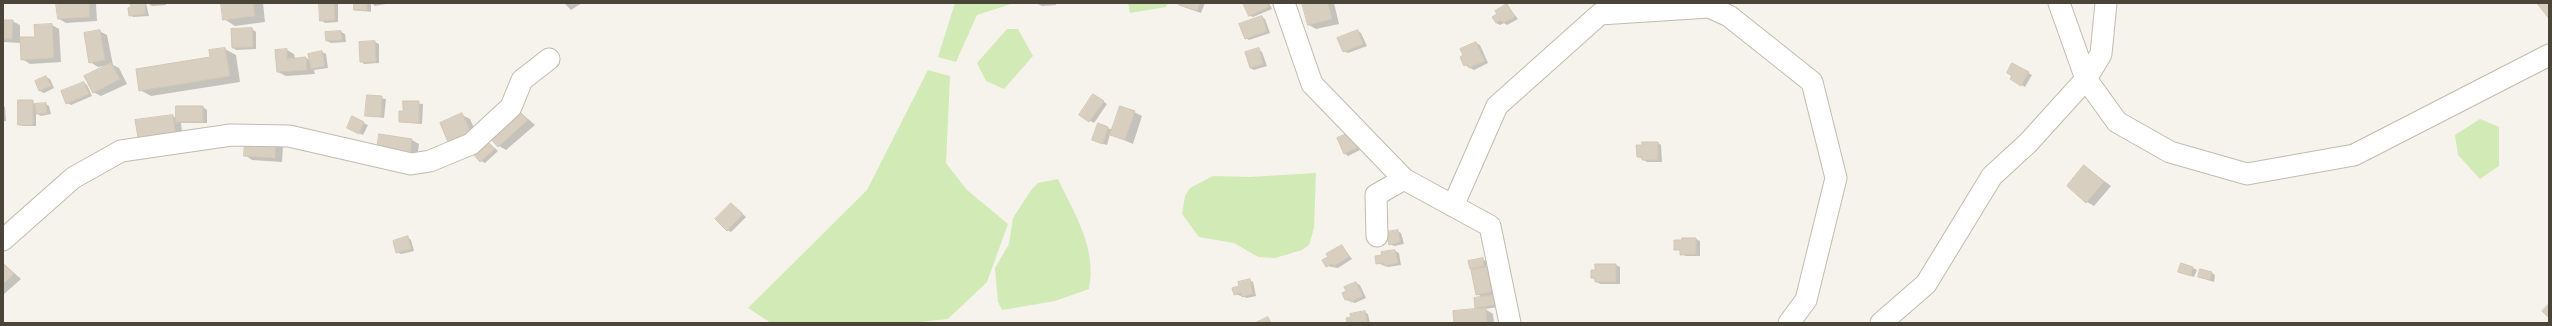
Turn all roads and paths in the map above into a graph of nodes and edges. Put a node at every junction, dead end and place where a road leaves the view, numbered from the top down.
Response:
1 (1284, 3) edge
2 (2059, 3) edge
3 (2106, 3) edge
4 (2549, 55) edge
5 (548, 59) dead end
6 (2086, 80) junction
7 (1404, 179) junction
8 (1453, 206) junction
9 (1377, 236) dead end
10 (3, 240) edge
11 (1510, 323) edge
12 (1789, 323) edge
13 (1881, 323) edge

1 - 7 street
2 - 6 street
3 - 6 street
4 - 6 street
5 - 10 street
6 - 13 street
7 - 8 street
7 - 9 street
8 - 11 street
8 - 12 street

